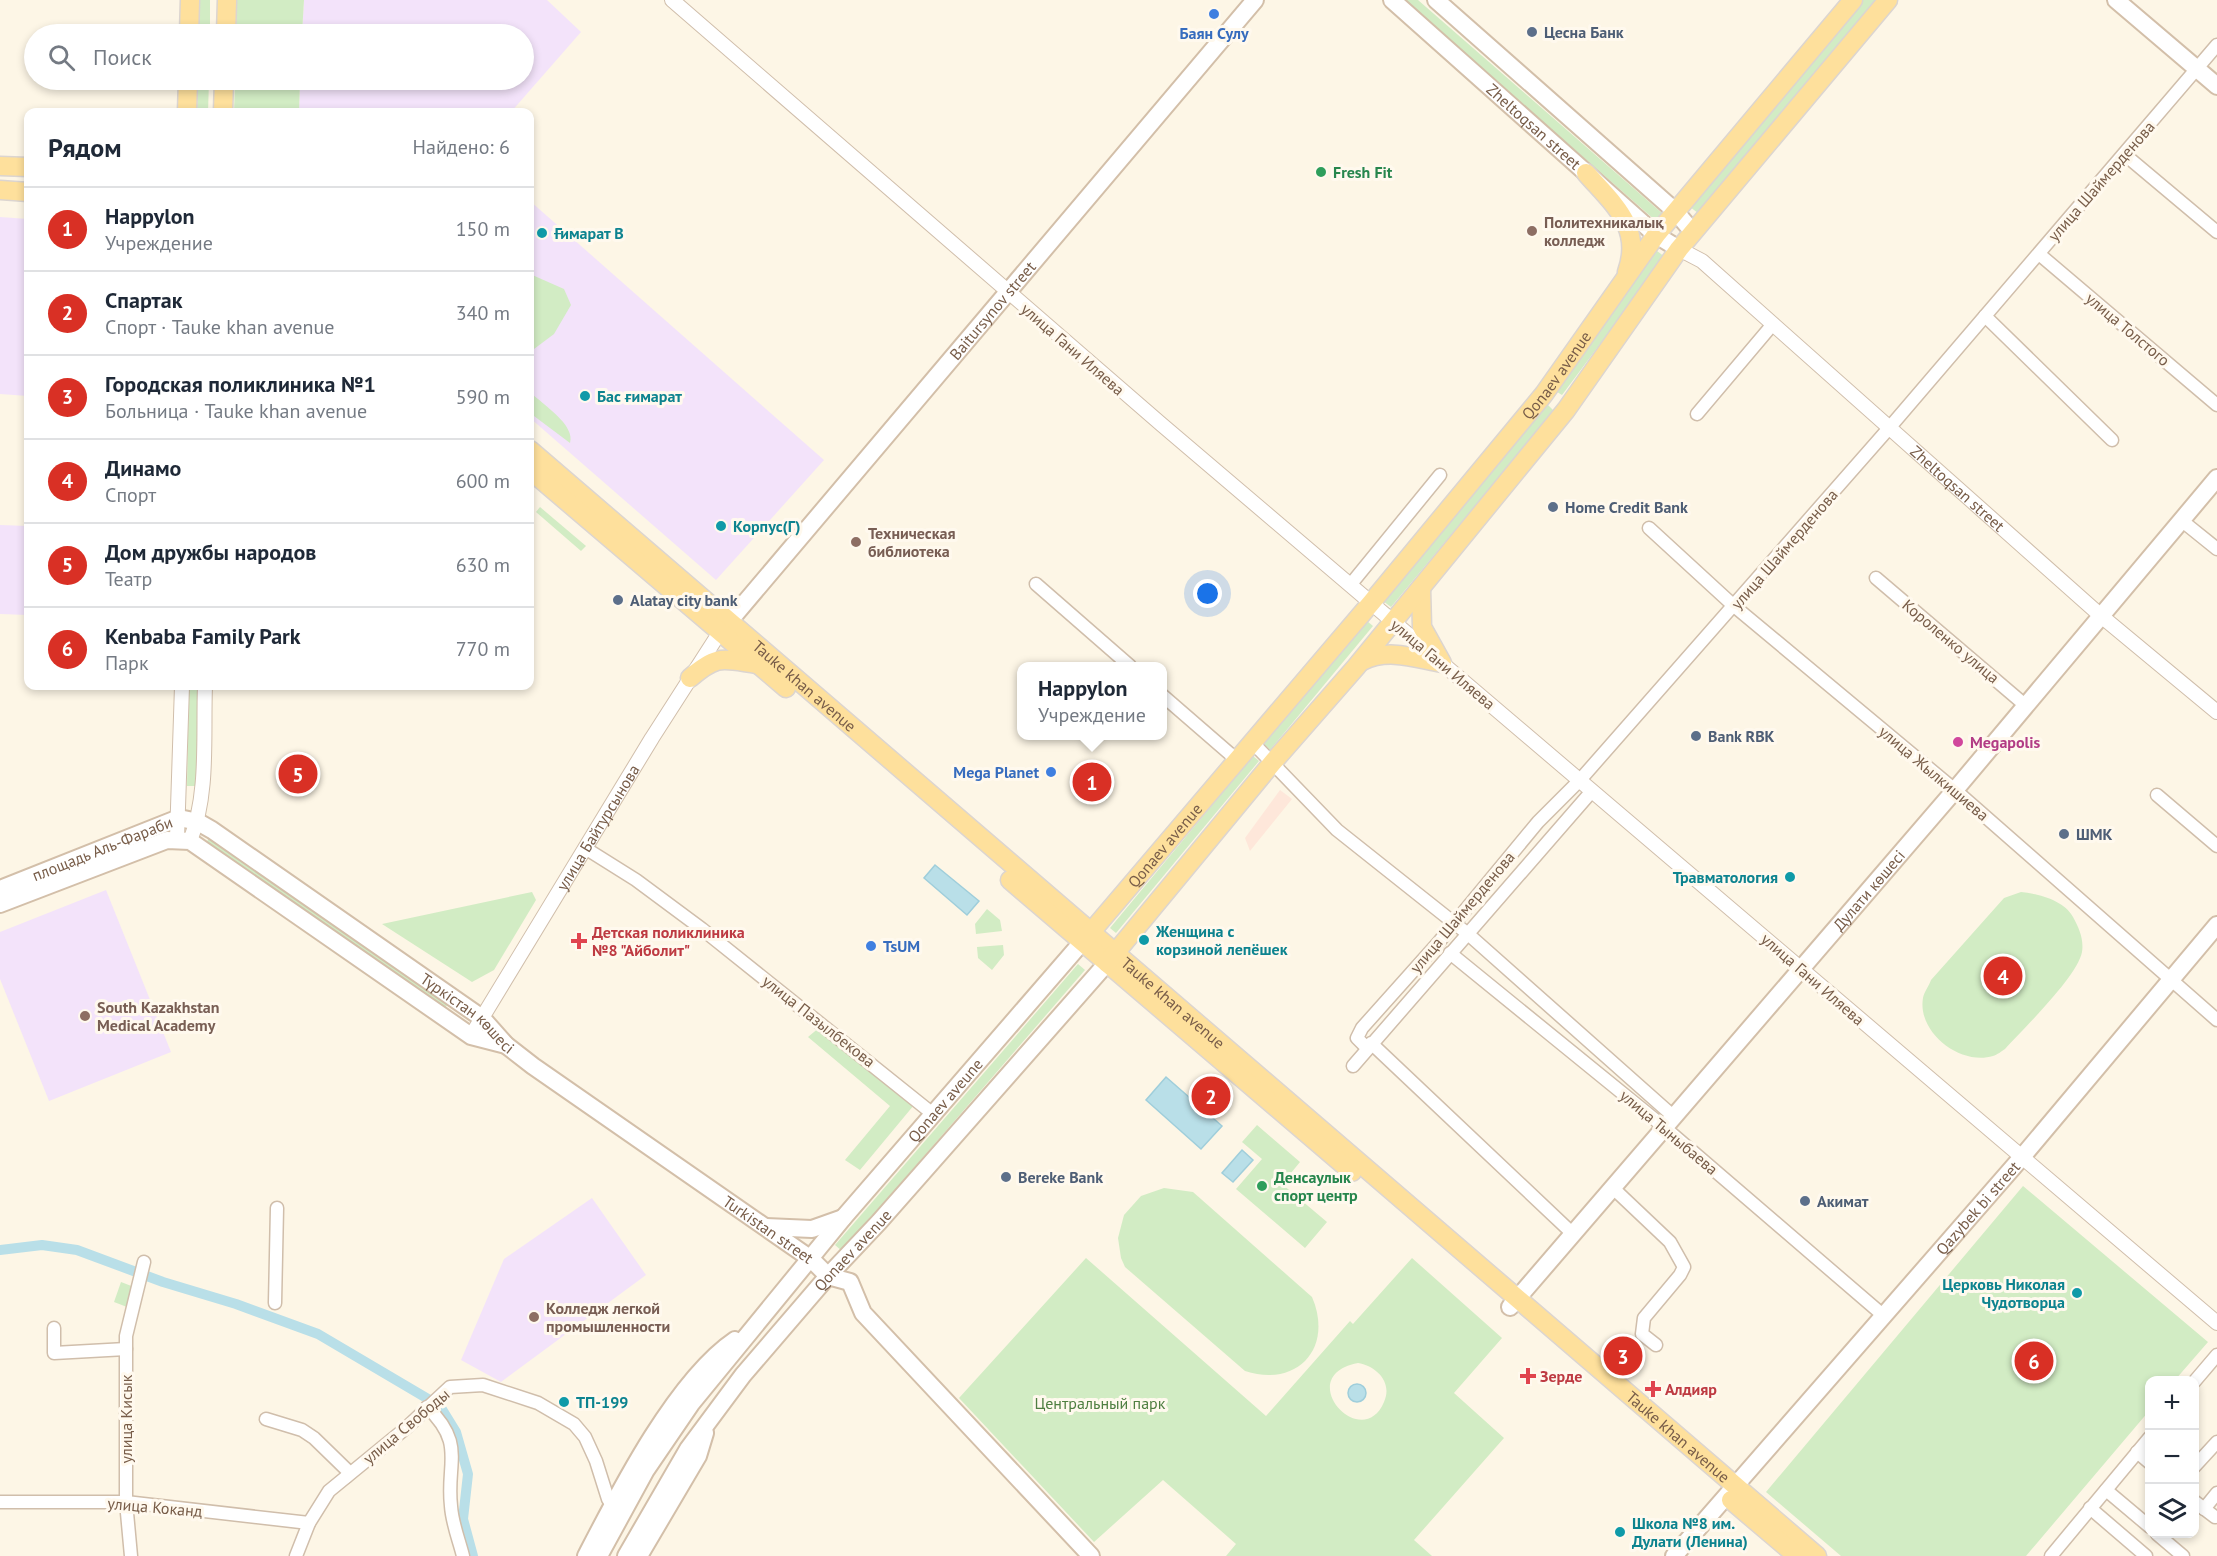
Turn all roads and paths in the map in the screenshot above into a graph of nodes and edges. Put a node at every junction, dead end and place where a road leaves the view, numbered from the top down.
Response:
1 (190, 0) edge
2 (227, 0) edge
3 (672, 0) edge
4 (1255, 0) edge
5 (1392, 0) edge
6 (1436, 0) edge
7 (1853, 0) edge
8 (1888, 0) edge
9 (2116, 0) edge
10 (189, 24) edge
11 (226, 24) edge
12 (2217, 45) edge
13 (2197, 69) junction
14 (2217, 86) edge
15 (188, 90) edge
16 (224, 90) edge
17 (187, 108) edge
18 (223, 108) edge
19 (2124, 154) junction
20 (0, 165) edge
21 (24, 167) edge
22 (1586, 172) junction
23 (0, 190) edge
24 (24, 192) edge
25 (1675, 211) junction
26 (1693, 232) junction
27 (2217, 232) edge
28 (1656, 235) junction
29 (1679, 249) junction
30 (2038, 254) junction
31 (1702, 261) junction
32 (1623, 282) junction
33 (1006, 291) junction
34 (1985, 316) junction
35 (1773, 324) junction
36 (1544, 394) junction
37 (2217, 405) edge
38 (1566, 410) junction
39 (1697, 414) dead end
40 (1890, 427) junction
41 (2112, 440) dead end
42 (534, 454) edge
43 (534, 473) edge
44 (1440, 475) dead end
45 (2217, 478) edge
46 (2181, 520) junction
47 (1649, 528) dead end
48 (2217, 549) edge
49 (1876, 578) dead end
50 (1036, 584) dead end
51 (1351, 584) junction
52 (1421, 588) junction
53 (1371, 603) junction
54 (1734, 606) junction
55 (2100, 615) junction
56 (1393, 622) junction
57 (724, 626) junction
58 (1125, 662) edge
59 (1360, 662) junction
60 (1442, 663) junction
61 (759, 665) junction
62 (690, 678) junction
63 (182, 690) edge
64 (205, 690) edge
65 (1167, 699) edge
66 (2025, 705) junction
67 (2217, 712) edge
68 (1251, 742) junction
69 (1237, 760) junction
70 (1273, 762) junction
71 (1580, 780) junction
72 (1955, 790) junction
73 (1592, 791) junction
74 (2157, 795) dead end
75 (179, 818) junction
76 (198, 822) junction
77 (184, 840) junction
78 (2217, 846) edge
79 (585, 848) junction
80 (0, 890) edge
81 (0, 904) edge
82 (1454, 923) junction
83 (2217, 925) edge
84 (1137, 929) junction
85 (1468, 934) junction
86 (1087, 936) junction
87 (1450, 952) junction
88 (1111, 958) junction
89 (1800, 967) junction
90 (1140, 972) junction
91 (2171, 980) junction
92 (482, 1018) junction
93 (2217, 1020) edge
94 (471, 1036) junction
95 (506, 1045) junction
96 (1369, 1045) junction
97 (1353, 1066) dead end
98 (933, 1114) junction
99 (1668, 1122) junction
100 (2022, 1157) junction
101 (1612, 1188) junction
102 (277, 1208) dead end
103 (844, 1217) junction
104 (766, 1227) junction
105 (1572, 1233) junction
106 (865, 1238) junction
107 (811, 1260) junction
108 (144, 1262) dead end
109 (828, 1276) junction
110 (275, 1302) dead end
111 (1513, 1303) junction
112 (863, 1313) junction
113 (1884, 1316) junction
114 (2217, 1323) edge
115 (54, 1328) dead end
116 (751, 1330) junction
117 (1656, 1345) dead end
118 (126, 1349) junction
119 (2217, 1355) edge
120 (2199, 1376) edge
121 (428, 1407) junction
122 (681, 1418) junction
123 (710, 1418) junction
124 (266, 1419) dead end
125 (662, 1423) junction
126 (2217, 1442) edge
127 (2145, 1443) edge
128 (2137, 1452) junction
129 (2145, 1459) edge
130 (2199, 1462) edge
131 (346, 1477) junction
132 (2106, 1490) junction
133 (1731, 1492) junction
134 (2217, 1493) edge
135 (0, 1502) edge
136 (126, 1502) junction
137 (612, 1505) junction
138 (2199, 1505) edge
139 (2090, 1508) junction
140 (2215, 1517) dead end
141 (309, 1523) junction
142 (2145, 1523) edge
143 (2163, 1538) edge
144 (131, 1556) edge
145 (296, 1556) edge
146 (464, 1556) edge
147 (586, 1556) edge
148 (599, 1556) edge
149 (626, 1556) edge
150 (639, 1556) edge
151 (1091, 1556) edge
152 (1674, 1556) edge
153 (1797, 1556) edge
154 (1817, 1556) edge
155 (2051, 1556) edge
156 (2145, 1556) edge
157 (2183, 1556) edge

1 - 10 main road
2 - 11 main road
3 - 33 street, улица Гани Иляева
4 - 33 main road, Baitursynov street
5 - 22 main road, Zheltoqsan street
6 - 25 main road, Zheltoqsan street
7 - 25 main road, Qonaev avenue
8 - 26 main road, Qonaev avenue
9 - 13 main road
12 - 13 street, улица Шаймерденова
13 - 14 main road
13 - 19 street, улица Шаймерденова
15 - 17 main road
16 - 18 main road
19 - 27 street
19 - 30 street, улица Шаймерденова
20 - 21 main road
22 - 28 main road, Zheltoqsan street
22 - 32 main road
23 - 24 main road
25 - 26 main road, Zheltoqsan street
25 - 28 main road, Qonaev avenue
26 - 29 main road, Qonaev avenue
26 - 31 street
28 - 29 main road, Zheltoqsan street
28 - 32 main road, Qonaev avenue
29 - 31 street, Zheltoqsan street
29 - 38 main road, Qonaev avenue
30 - 34 street, улица Шаймерденова
30 - 37 street, улица Толстого
31 - 35 street, Zheltoqsan street
32 - 36 main road, Qonaev avenue
33 - 51 street, улица Гани Иляева
33 - 57 main road, Baitursynov street
34 - 40 street, улица Шаймерденова
34 - 41 street
35 - 39 street
35 - 40 street, Zheltoqsan street
36 - 38 main road
36 - 53 main road, Qonaev avenue
38 - 52 main road, Qonaev avenue
40 - 54 street, улица Шаймерденова
40 - 55 street, Zheltoqsan street
42 - 57 main road, Tauke khan avenue
43 - 57 main road, Tauke khan avenue
44 - 51 street
45 - 46 main road, Дулати көшесі
46 - 48 street
46 - 55 main road, Дулати көшесі
47 - 54 street, улица Жылкишиева
49 - 66 street, Короленко улица
50 - 58 street
51 - 53 street, улица Гани Иляева
52 - 56 main road, Qonaev avenue
52 - 60 main road
53 - 56 street, улица Гани Иляева
53 - 68 main road, Qonaev avenue
54 - 71 street, улица Шаймерденова
54 - 72 street, улица Жылкишиева
55 - 66 main road, Дулати көшесі
55 - 67 street, Zheltoqsan street
56 - 59 main road, Qonaev avenue
56 - 60 street, улица Гани Иляева
57 - 61 main road, Tauke khan avenue
57 - 62 street, улица Байтурсынова
57 - 86 main road, Tauke khan avenue
59 - 60 main road
59 - 70 main road, Qonaev avenue
60 - 71 street, улица Гани Иляева
61 - 62 main road
61 - 86 main road, Tauke khan avenue
62 - 79 street, улица Байтурсынова
63 - 75 street
64 - 76 street
65 - 69 street
66 - 72 main road, Дулати көшесі
68 - 69 main road, Qonaev avenue
68 - 70 street, улица Тыныбаева
69 - 86 main road, Qonaev avenue
70 - 82 street, улица Тыныбаева
70 - 84 main road, Qonaev avenue
71 - 73 street, улица Гани Иляева
71 - 82 street, улица Шаймерденова
72 - 89 main road, Дулати көшесі
72 - 91 street, улица Жылкишиева
73 - 85 street, улица Шаймерденова
73 - 89 street, улица Гани Иляева
74 - 78 street
75 - 76 main road, площадь Аль-Фараби
75 - 77 street
75 - 80 main road, площадь Аль-Фараби
76 - 77 street, площадь Аль-Фараби
76 - 92 main road, Түркістан көшесі
77 - 81 main road, площадь Аль-Фараби
77 - 94 main road, Түркістан көшесі
79 - 92 street, улица Байтурсынова
79 - 98 street, улица Пазылбекова
82 - 85 street, улица Тыныбаева
82 - 96 street, улица Шаймерденова
83 - 91 main road, Qazybek bi street
84 - 88 main road, Qonaev avenue
84 - 90 main road
85 - 87 street, улица Шаймерденова
85 - 99 street, улица Тыныбаева
86 - 88 main road, Tauke khan avenue
86 - 98 main road, Qonaev aveune
87 - 96 street, улица Шаймерденова
87 - 99 street, улица Тыныбаева
88 - 90 main road, Tauke khan avenue
88 - 106 main road, Qonaev avenue
88 - 111 main road, Tauke khan avenue
89 - 99 main road, Дулати көшесі
89 - 100 street, улица Гани Иляева
90 - 111 main road, Tauke khan avenue
91 - 93 street, улица Жылкишиева
91 - 100 main road, Qazybek bi street
92 - 94 street, улица Байтурсынова
92 - 95 main road, Түркістан көшесі
94 - 95 main road, Түркістан көшесі
95 - 104 main road, Turkistan street
96 - 97 street, улица Шаймерденова
96 - 105 street
98 - 103 main road, Qonaev aveune
99 - 101 main road, Дулати көшесі
99 - 113 street, улица Тыныбаева
100 - 113 main road, Qazybek bi street
100 - 114 street, улица Гани Иляева
101 - 105 main road, Дулати көшесі
101 - 117 street
102 - 110 street
103 - 104 main road
103 - 107 main road, Qonaev aveune
104 - 107 main road, Turkistan street
105 - 111 main road, Дулати көшесі
106 - 109 main road, Qonaev avenue
106 - 112 main road
107 - 109 main road, Turkistan street
107 - 116 main road, Qonaev avenue
108 - 118 street, улица Кисык
109 - 112 main road, Turkistan street
109 - 123 main road, Qonaev avenue
111 - 133 main road, Tauke khan avenue
112 - 151 main road, Turkistan street
113 - 133 main road, Qazybek bi street
115 - 118 street
116 - 122 main road, Qonaev avenue
116 - 125 main road
118 - 136 street, улица Кисык
119 - 120 street
121 - 131 street, улица Свободы
121 - 137 street, улица Свободы
121 - 146 street
122 - 125 main road
122 - 148 main road, Qonaev avenue
123 - 149 main road, Qonaev avenue
123 - 150 main road
124 - 131 street
125 - 137 main road
126 - 130 street
127 - 128 street
128 - 129 street
128 - 132 street
131 - 141 street, улица Свободы
132 - 139 street
132 - 142 street
133 - 152 main road, Qazybek bi street
133 - 153 main road, Tauke khan avenue
133 - 154 main road, Tauke khan avenue
134 - 138 street
135 - 136 street, улица Коканд
136 - 141 street, улица Коканд
136 - 144 street, улица Кисык
137 - 147 main road
138 - 140 street
139 - 155 street
139 - 156 street
141 - 145 street, улица Свободы
143 - 157 street

